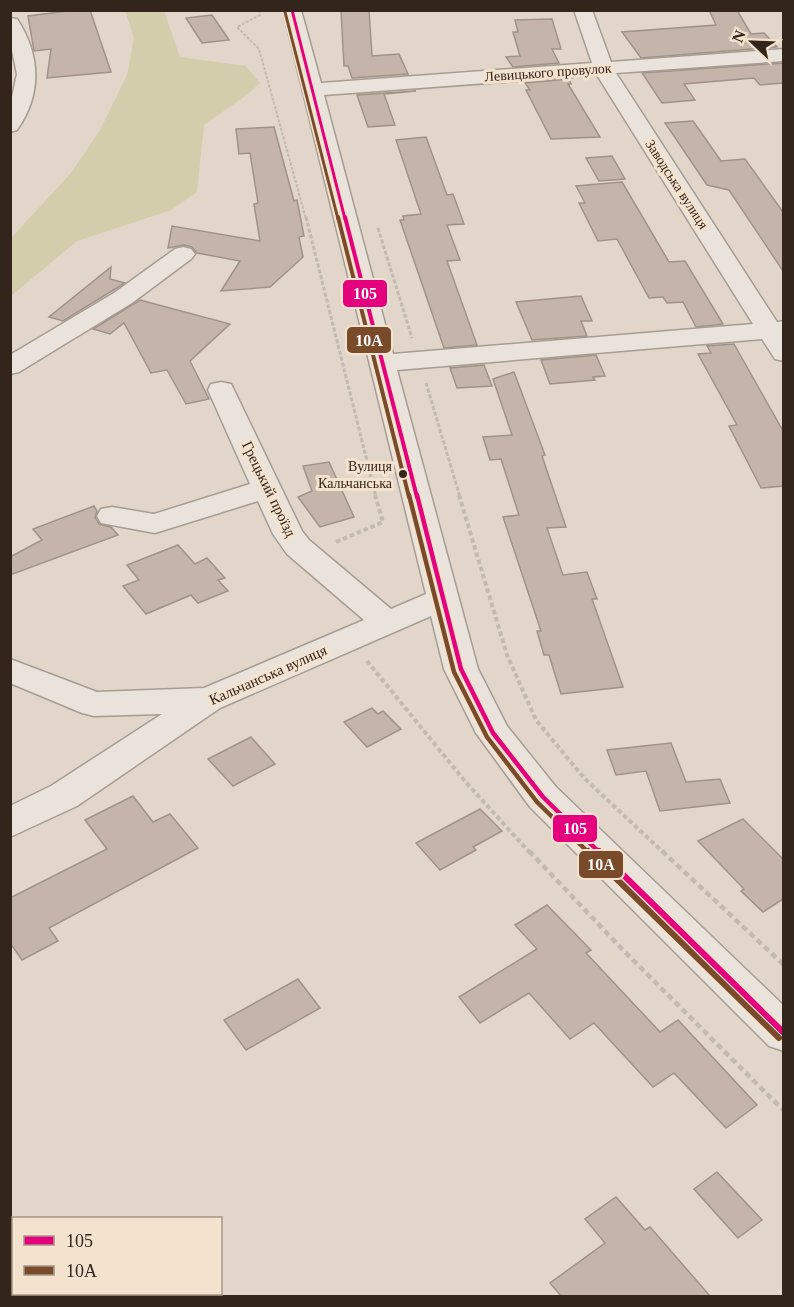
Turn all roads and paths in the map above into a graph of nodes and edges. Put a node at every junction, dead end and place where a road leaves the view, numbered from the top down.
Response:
1 (259, 10) edge
2 (292, 10) edge
3 (583, 10) edge
4 (10, 23) edge
5 (783, 55) edge
6 (603, 68) junction
7 (312, 90) junction
8 (10, 126) edge
9 (183, 254) dead end
10 (777, 329) edge
11 (783, 352) edge
12 (419, 360) junction
13 (383, 363) junction
14 (10, 366) edge
15 (221, 390) dead end
16 (267, 488) junction
17 (112, 516) dead end
18 (308, 555) junction
19 (443, 599) junction
20 (388, 623) junction
21 (350, 639) junction
22 (10, 670) edge
23 (208, 700) junction
24 (10, 823) edge
25 (783, 965) edge
26 (783, 1033) edge
27 (783, 1111) edge

1 - 18 path
2 - 7 street
3 - 6 street, Заводська вулиця
4 - 8 street
5 - 6 street, Левицького провулок
6 - 7 street, Левицького провулок
6 - 10 street, Заводська вулиця
7 - 13 street
9 - 14 street
10 - 11 street, Заводська вулиця
10 - 12 street
12 - 13 street
12 - 25 path
13 - 19 street
15 - 16 street, Грецький проїзд
16 - 17 street
16 - 18 street, Грецький проїзд
18 - 20 street, Грецький проїзд
19 - 20 street, Кальчанська вулиця
19 - 26 street
20 - 21 street, Кальчанська вулиця
21 - 23 street, Кальчанська вулиця
21 - 27 path
22 - 23 street
23 - 24 street, Кальчанська вулиця

